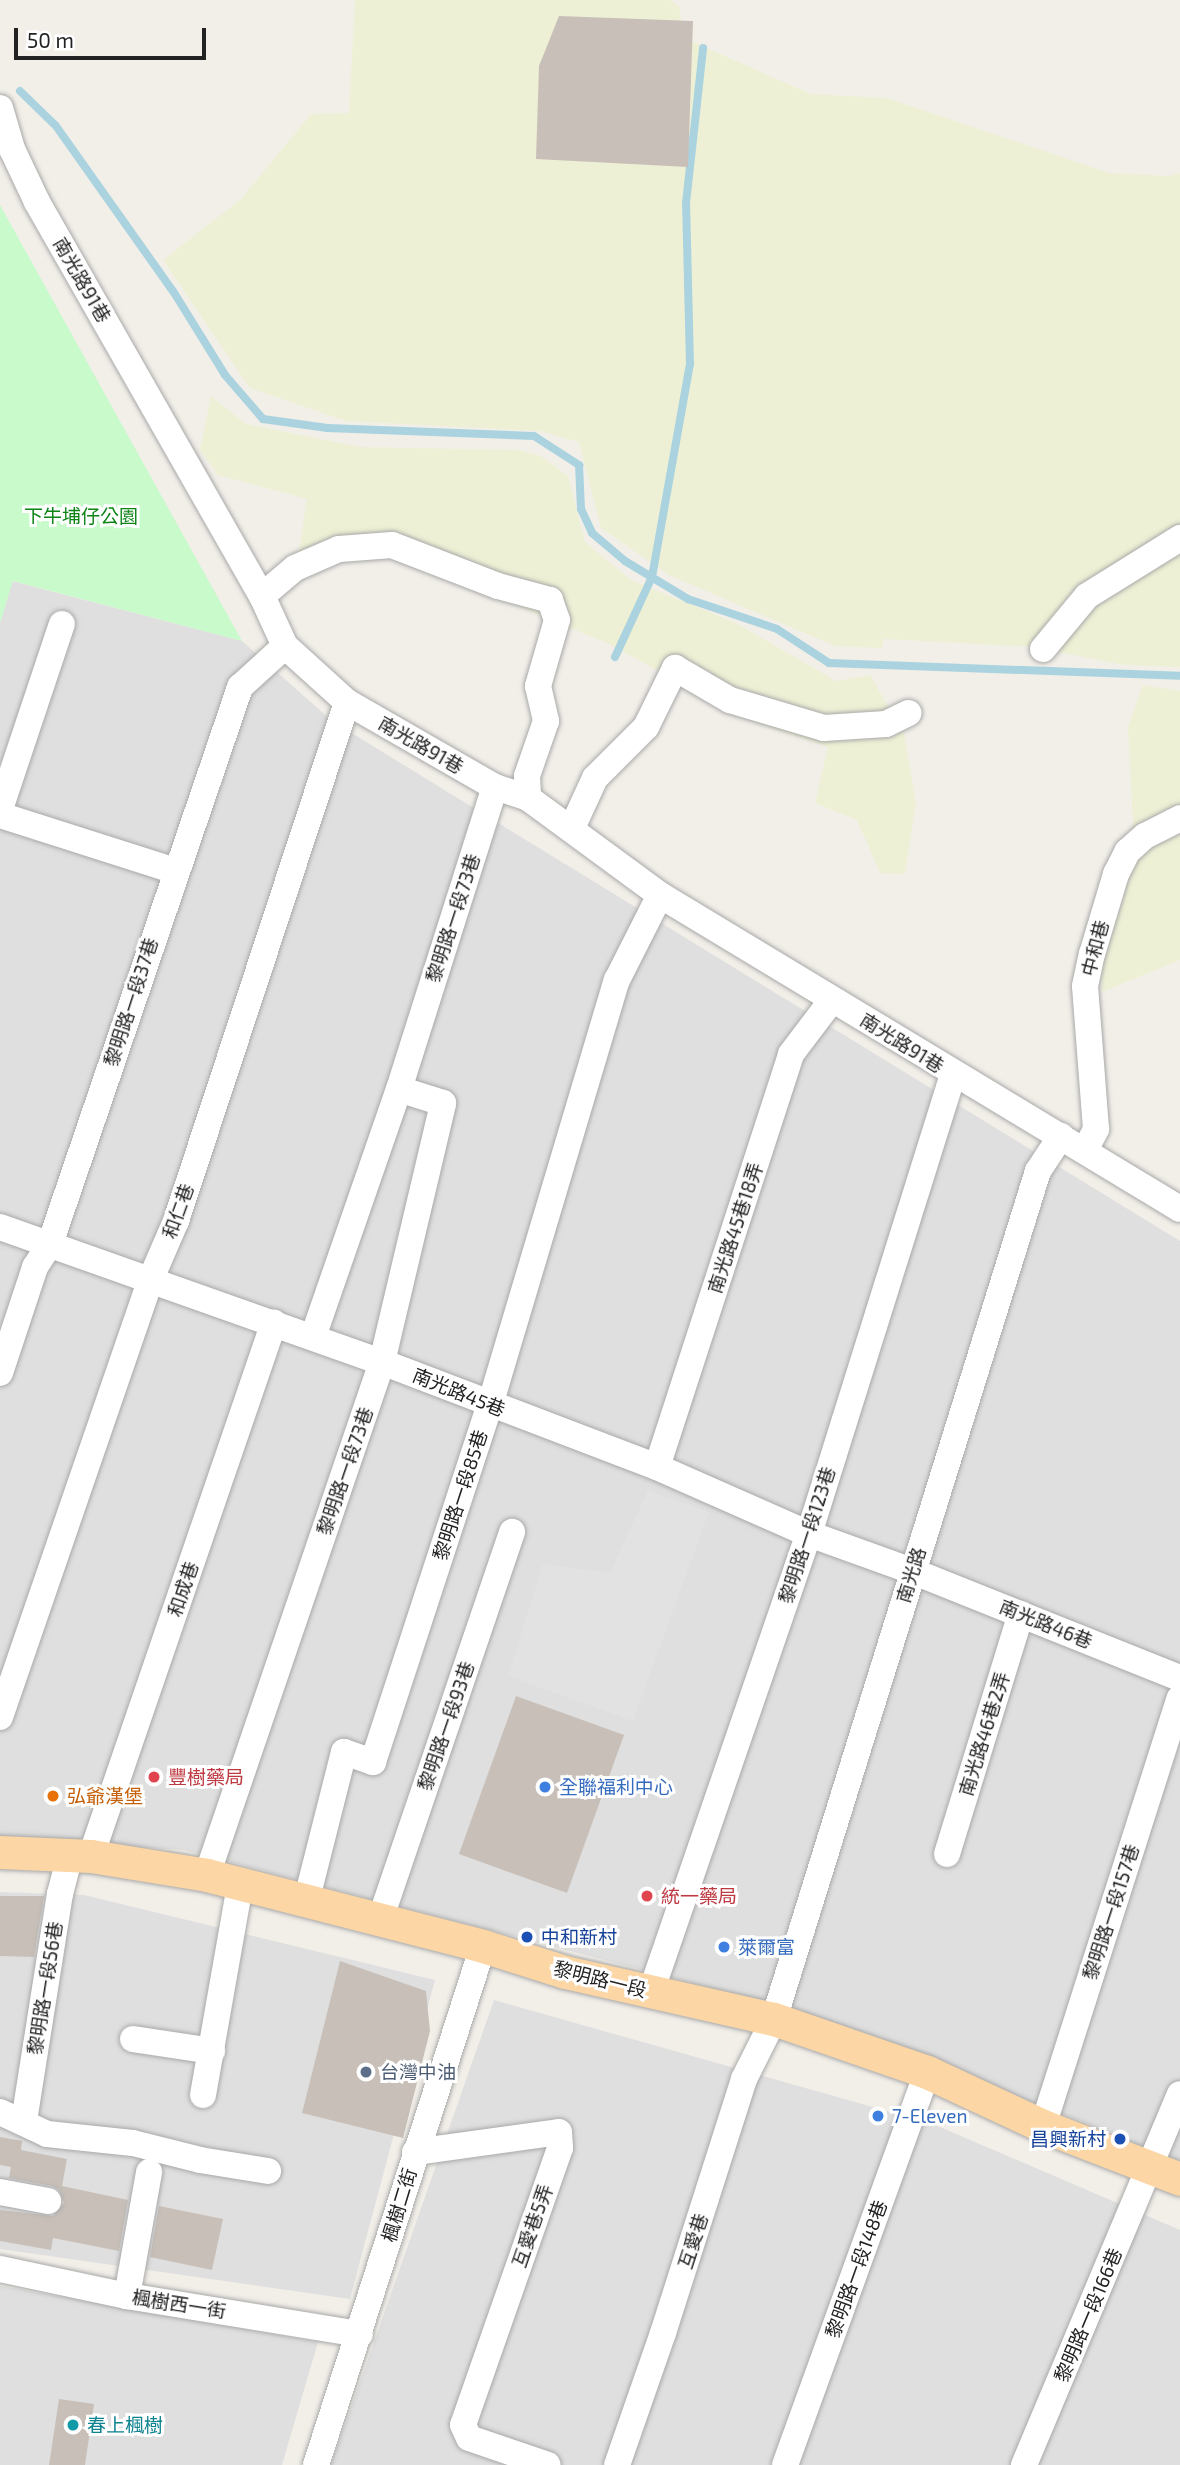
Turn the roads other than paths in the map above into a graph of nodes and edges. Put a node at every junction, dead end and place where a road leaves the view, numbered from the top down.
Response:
1 (0, 108) edge
2 (1180, 538) edge
3 (262, 596) junction
4 (62, 624) dead end
5 (285, 646) junction
6 (1043, 649) dead end
7 (347, 702) junction
8 (909, 713) dead end
9 (495, 787) junction
10 (528, 798) junction
11 (0, 809) edge
12 (0, 815) edge
13 (1180, 818) edge
14 (572, 828) junction
15 (175, 871) junction
16 (660, 895) junction
17 (832, 1000) junction
18 (953, 1074) junction
19 (399, 1089) junction
20 (1061, 1136) junction
21 (1085, 1150) junction
22 (1180, 1209) edge
23 (0, 1227) edge
24 (50, 1244) junction
25 (150, 1281) junction
26 (274, 1322) junction
27 (313, 1337) junction
28 (382, 1362) junction
29 (0, 1373) edge
30 (490, 1405) junction
31 (657, 1467) junction
32 (512, 1532) dead end
33 (809, 1534) junction
34 (912, 1571) junction
35 (1021, 1614) junction
36 (1180, 1678) edge
37 (1180, 1698) edge
38 (0, 1717) edge
39 (0, 1852) edge
40 (947, 1854) dead end
41 (80, 1856) junction
42 (207, 1875) junction
43 (240, 1885) junction
44 (306, 1902) junction
45 (380, 1920) junction
46 (483, 1946) junction
47 (651, 1992) junction
48 (774, 2019) junction
49 (133, 2039) dead end
50 (212, 2051) junction
51 (927, 2072) junction
52 (1180, 2094) edge
53 (203, 2095) dead end
54 (12, 2117) edge
55 (1043, 2126) junction
56 (1180, 2142) edge
57 (415, 2152) junction
58 (268, 2171) dead end
59 (149, 2172) dead end
60 (1165, 2172) edge
61 (0, 2192) edge
62 (48, 2201) dead end
63 (0, 2269) edge
64 (127, 2295) junction
65 (360, 2334) junction
66 (485, 2455) edge
67 (316, 2465) edge
68 (548, 2465) edge
69 (617, 2465) edge
70 (785, 2465) edge
71 (1024, 2465) edge

1 - 3 street, 南光路91巷
2 - 6 street
3 - 5 street, 南光路91巷
3 - 10 street
4 - 11 street
5 - 7 street, 南光路91巷
5 - 15 street, 黎明路一段37巷
7 - 9 street, 南光路91巷
7 - 25 street, 和仁巷
8 - 14 street
9 - 10 street, 南光路91巷
9 - 19 street, 黎明路一段73巷
10 - 14 street, 南光路91巷
12 - 15 street
13 - 21 street, 中和巷
14 - 16 street, 南光路91巷
15 - 24 street, 黎明路一段37巷
16 - 17 street, 南光路91巷
16 - 30 street, 黎明路一段85巷
17 - 18 street, 南光路91巷
17 - 31 street, 南光路45巷18弄
18 - 20 street, 南光路91巷
18 - 33 street, 黎明路一段123巷
19 - 27 street, 黎明路一段73巷
19 - 28 street, 黎明路一段73巷
20 - 21 street, 南光路91巷
20 - 34 street, 南光路
21 - 22 street, 南光路91巷
23 - 24 street, 南光路45巷
24 - 25 street, 南光路45巷
24 - 29 street, 黎明路一段37巷
25 - 26 street, 南光路45巷
25 - 38 street, 和仁巷
26 - 27 street, 南光路45巷
26 - 41 street, 和成巷
27 - 28 street, 南光路45巷
28 - 30 street, 南光路45巷
28 - 42 street, 黎明路一段73巷
30 - 31 street, 南光路45巷
30 - 44 street, 黎明路一段85巷
31 - 33 street, 南光路45巷
32 - 45 street, 黎明路一段93巷
33 - 34 street, 南光路45巷
33 - 47 street, 黎明路一段123巷
34 - 35 street, 南光路46巷
34 - 48 street, 南光路
35 - 36 street, 南光路46巷
35 - 40 street, 南光路46巷2弄
37 - 55 street, 黎明路一段157巷
39 - 41 main road, 黎明路一段
41 - 42 main road, 黎明路一段
41 - 54 street, 黎明路一段56巷
42 - 43 main road, 黎明路一段
43 - 44 main road, 黎明路一段
43 - 50 street
44 - 45 main road, 黎明路一段
45 - 46 main road, 黎明路一段
46 - 47 main road, 黎明路一段
46 - 57 street, 楓樹二街
47 - 48 main road, 黎明路一段
48 - 51 main road, 黎明路一段
48 - 69 street, 互愛巷
49 - 50 street
50 - 53 street
51 - 55 main road, 黎明路一段
51 - 70 street, 黎明路一段148巷
52 - 60 street, 黎明路一段166巷
54 - 58 street
55 - 60 main road, 黎明路一段
56 - 60 street
57 - 65 street, 楓樹二街
57 - 66 street, 互愛巷5弄
59 - 64 street
60 - 71 street, 黎明路一段166巷
61 - 62 street
63 - 64 street, 楓樹西一街
64 - 65 street, 楓樹西一街
65 - 67 street, 楓樹二街
66 - 68 street, 互愛巷5弄

